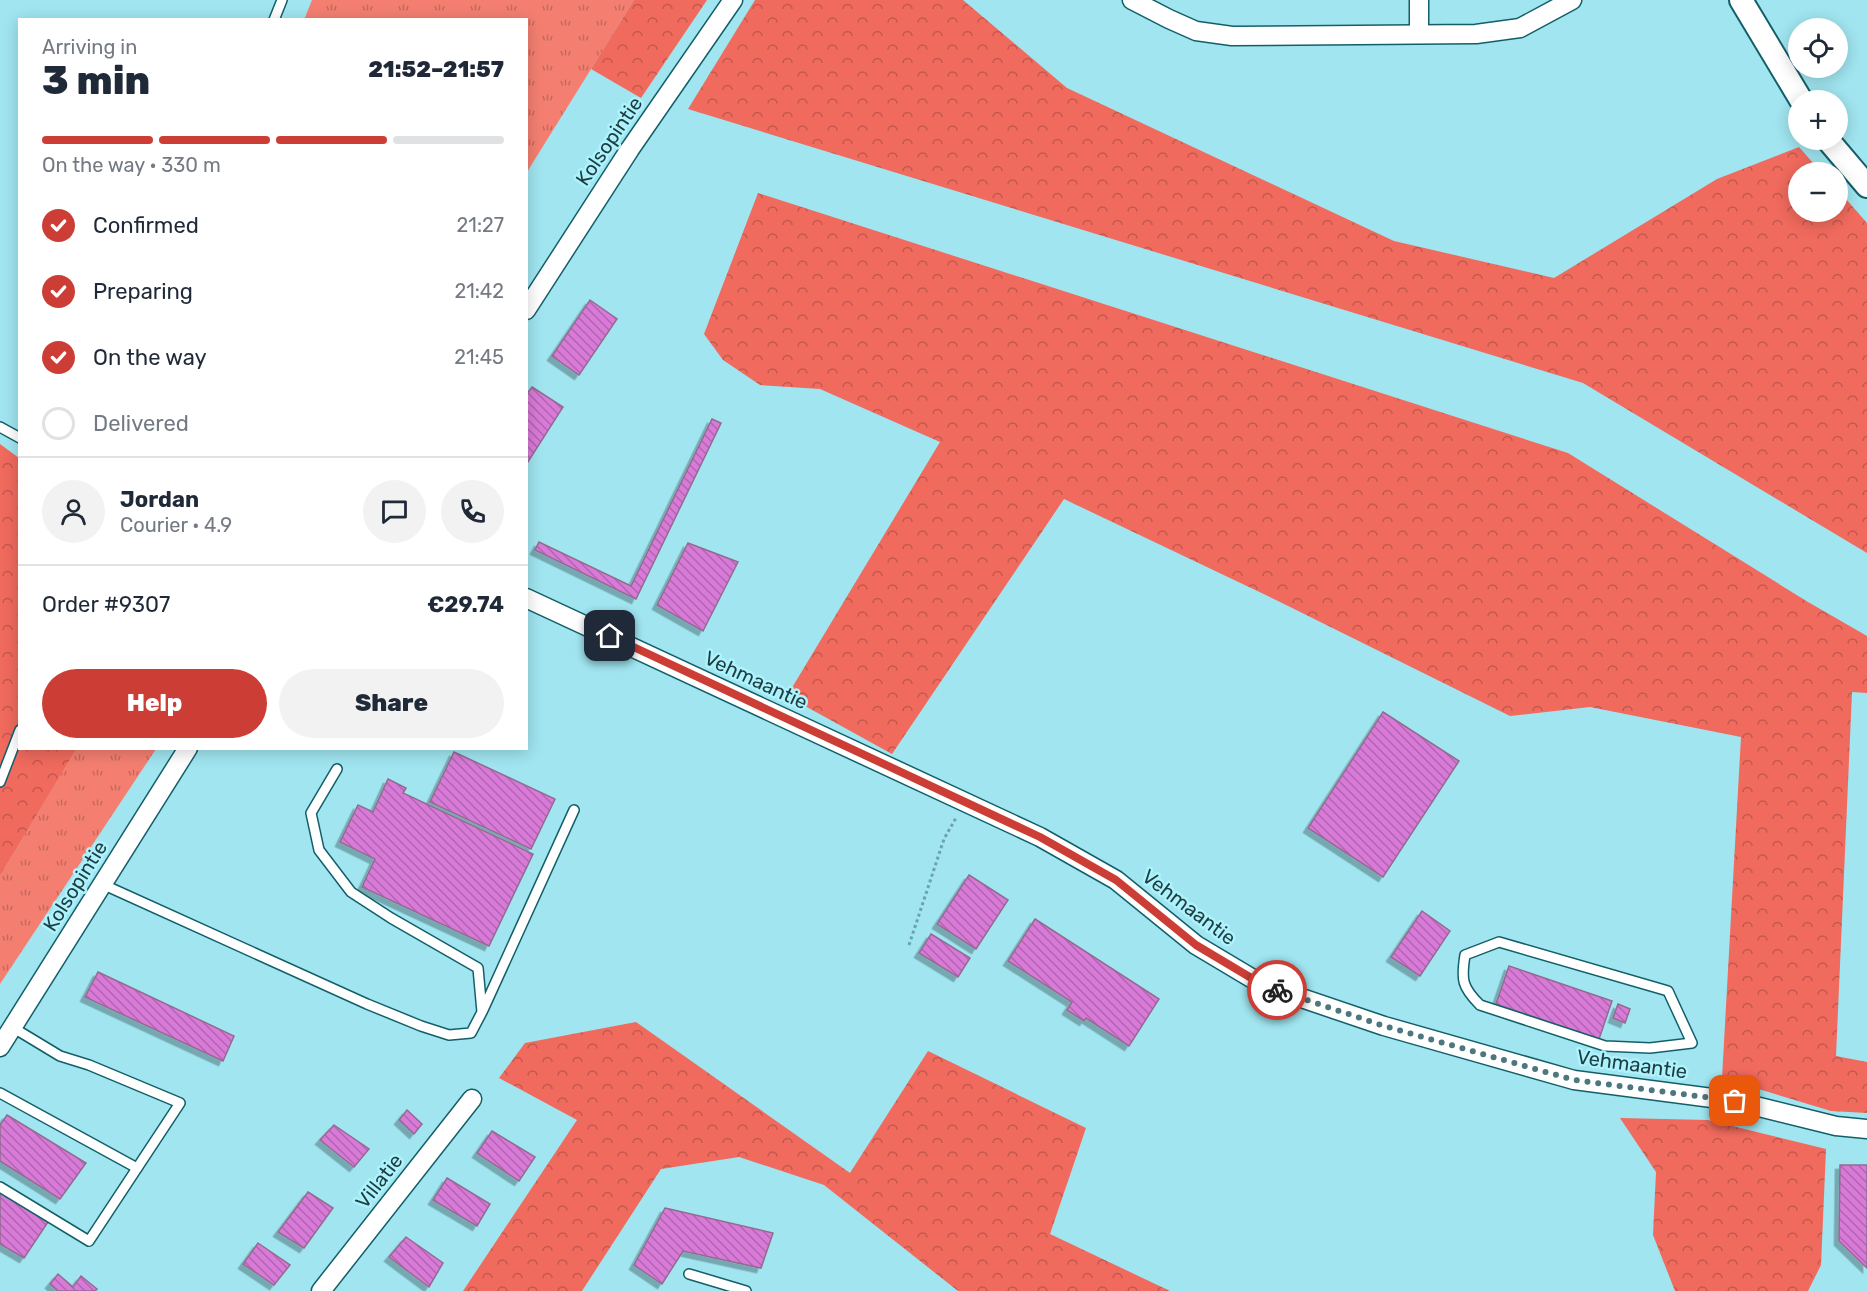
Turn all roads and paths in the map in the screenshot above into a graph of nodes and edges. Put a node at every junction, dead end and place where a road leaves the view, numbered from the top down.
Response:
1 (282, 0) edge
2 (733, 0) edge
3 (1132, 0) edge
4 (1419, 0) edge
5 (1572, 0) edge
6 (1740, 0) edge
7 (275, 18) edge
8 (1419, 34) junction
9 (1795, 90) edge
10 (1836, 150) edge
11 (1867, 186) edge
12 (528, 307) edge
13 (0, 427) edge
14 (18, 437) edge
15 (528, 599) edge
16 (18, 735) edge
17 (187, 750) edge
18 (337, 769) dead end
19 (0, 782) edge
20 (965, 802) junction
21 (574, 810) dead end
22 (102, 884) junction
23 (909, 945) dead end
24 (1480, 1005) joint
25 (482, 1012) junction
26 (12, 1027) junction
27 (0, 1047) edge
28 (0, 1093) edge
29 (472, 1099) dead end
30 (1867, 1129) edge
31 (137, 1167) junction
32 (0, 1187) edge
33 (688, 1274) dead end
34 (321, 1291) edge
35 (746, 1291) edge

1 - 7 lane
2 - 12 street, Kolsopintie
3 - 8 street
4 - 8 street
5 - 8 street
6 - 9 street
10 - 11 street
13 - 14 lane
15 - 20 street, Vehmaantie
16 - 19 lane
17 - 22 street, Kolsopintie
18 - 25 lane
20 - 23 path
20 - 30 street, Vehmaantie
21 - 25 lane
22 - 25 lane
22 - 26 street, Kolsopintie
24 - 24 lane
26 - 27 street, Kolsopintie
26 - 31 lane
28 - 31 lane
29 - 34 street, Villatie
31 - 32 lane
33 - 35 lane

